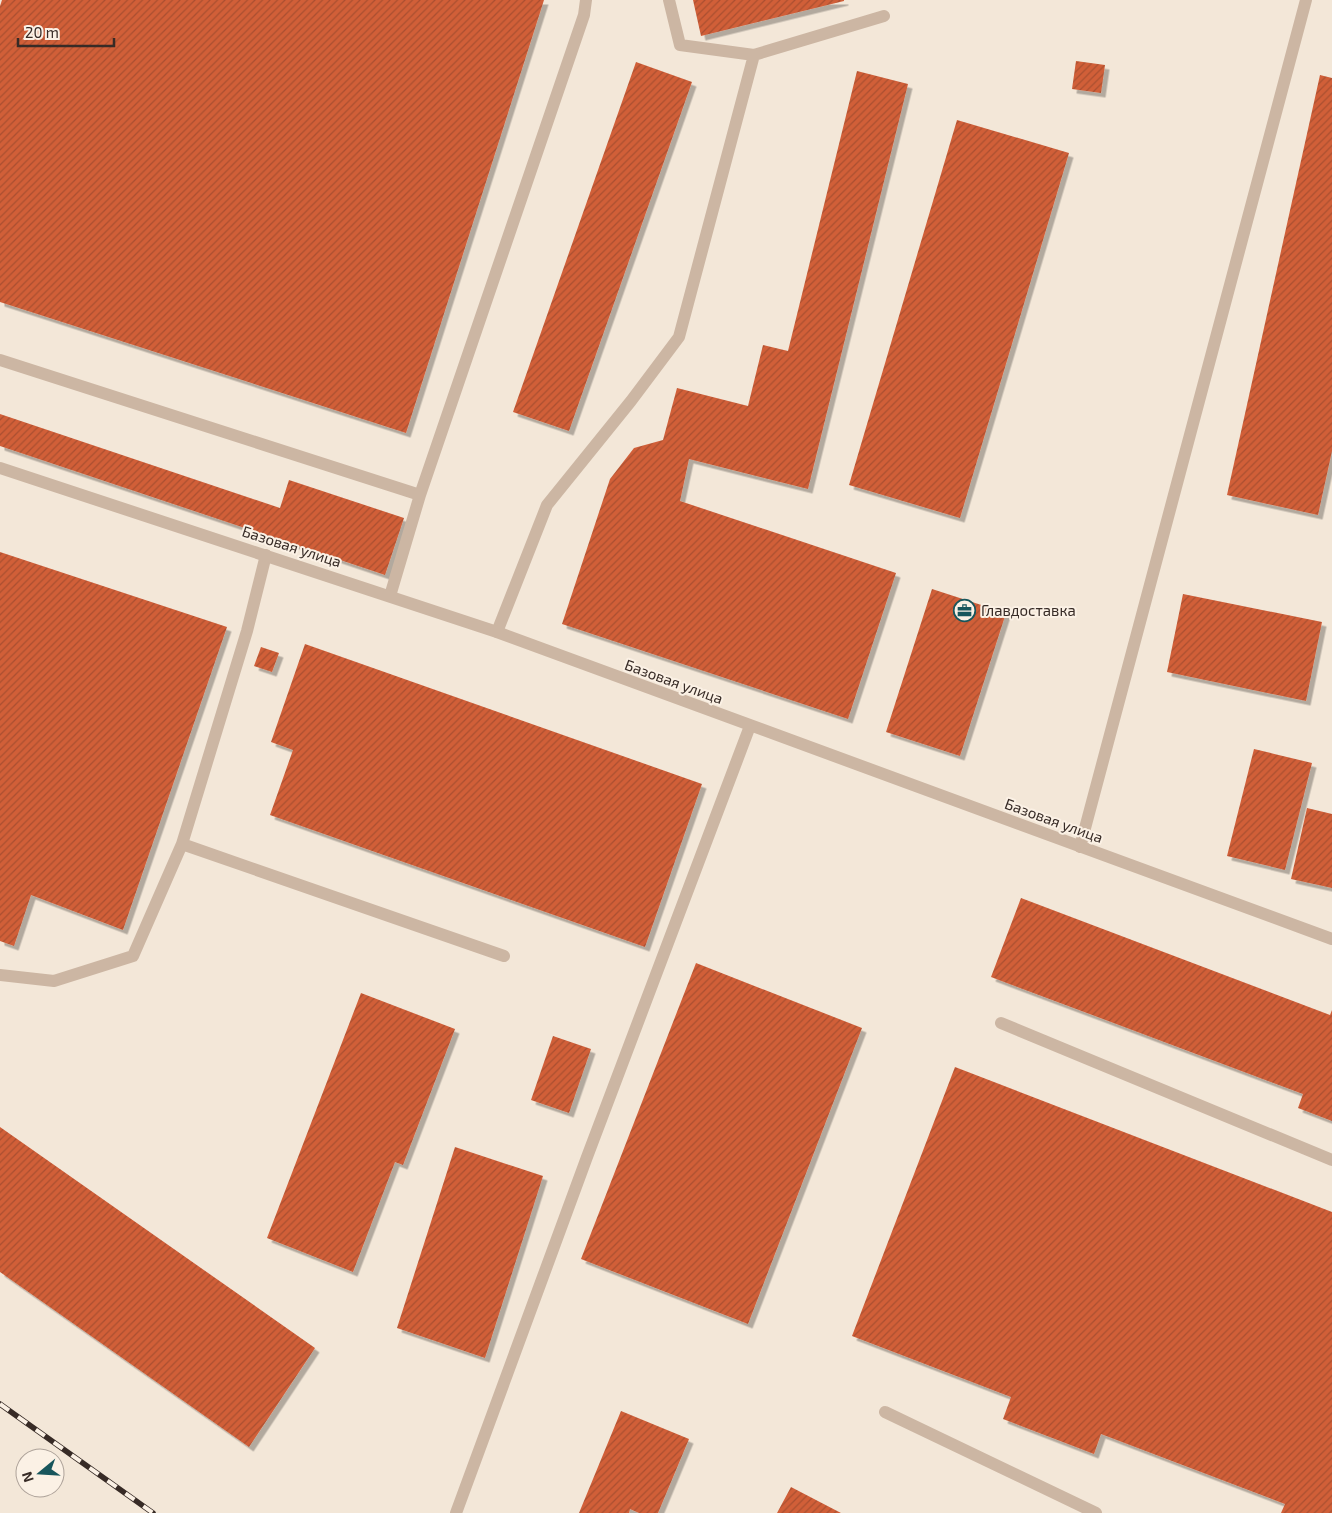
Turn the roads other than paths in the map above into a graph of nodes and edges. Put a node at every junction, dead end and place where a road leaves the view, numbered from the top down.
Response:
1 (586, 0) edge
2 (669, 0) edge
3 (1306, 0) edge
4 (884, 16) dead end
5 (754, 55) junction
6 (0, 360) edge
7 (0, 468) edge
8 (420, 496) junction
9 (266, 555) junction
10 (390, 596) junction
11 (497, 632) junction
12 (750, 726) junction
13 (182, 844) junction
14 (1080, 847) junction
15 (1332, 939) edge
16 (504, 956) dead end
17 (0, 975) edge
18 (1001, 1023) dead end
19 (1332, 1160) edge
20 (885, 1412) dead end
21 (456, 1513) edge
22 (1096, 1513) edge

1 - 8 street
2 - 5 street
3 - 14 street
4 - 5 street
5 - 11 street
6 - 8 street
7 - 9 street, Базовая улица
8 - 10 street
9 - 10 street, Базовая улица
9 - 13 street
10 - 11 street, Базовая улица
11 - 12 street, Базовая улица
12 - 14 street, Базовая улица
12 - 21 street
13 - 16 street
13 - 17 street
14 - 15 street, Базовая улица
18 - 19 street
20 - 22 street

